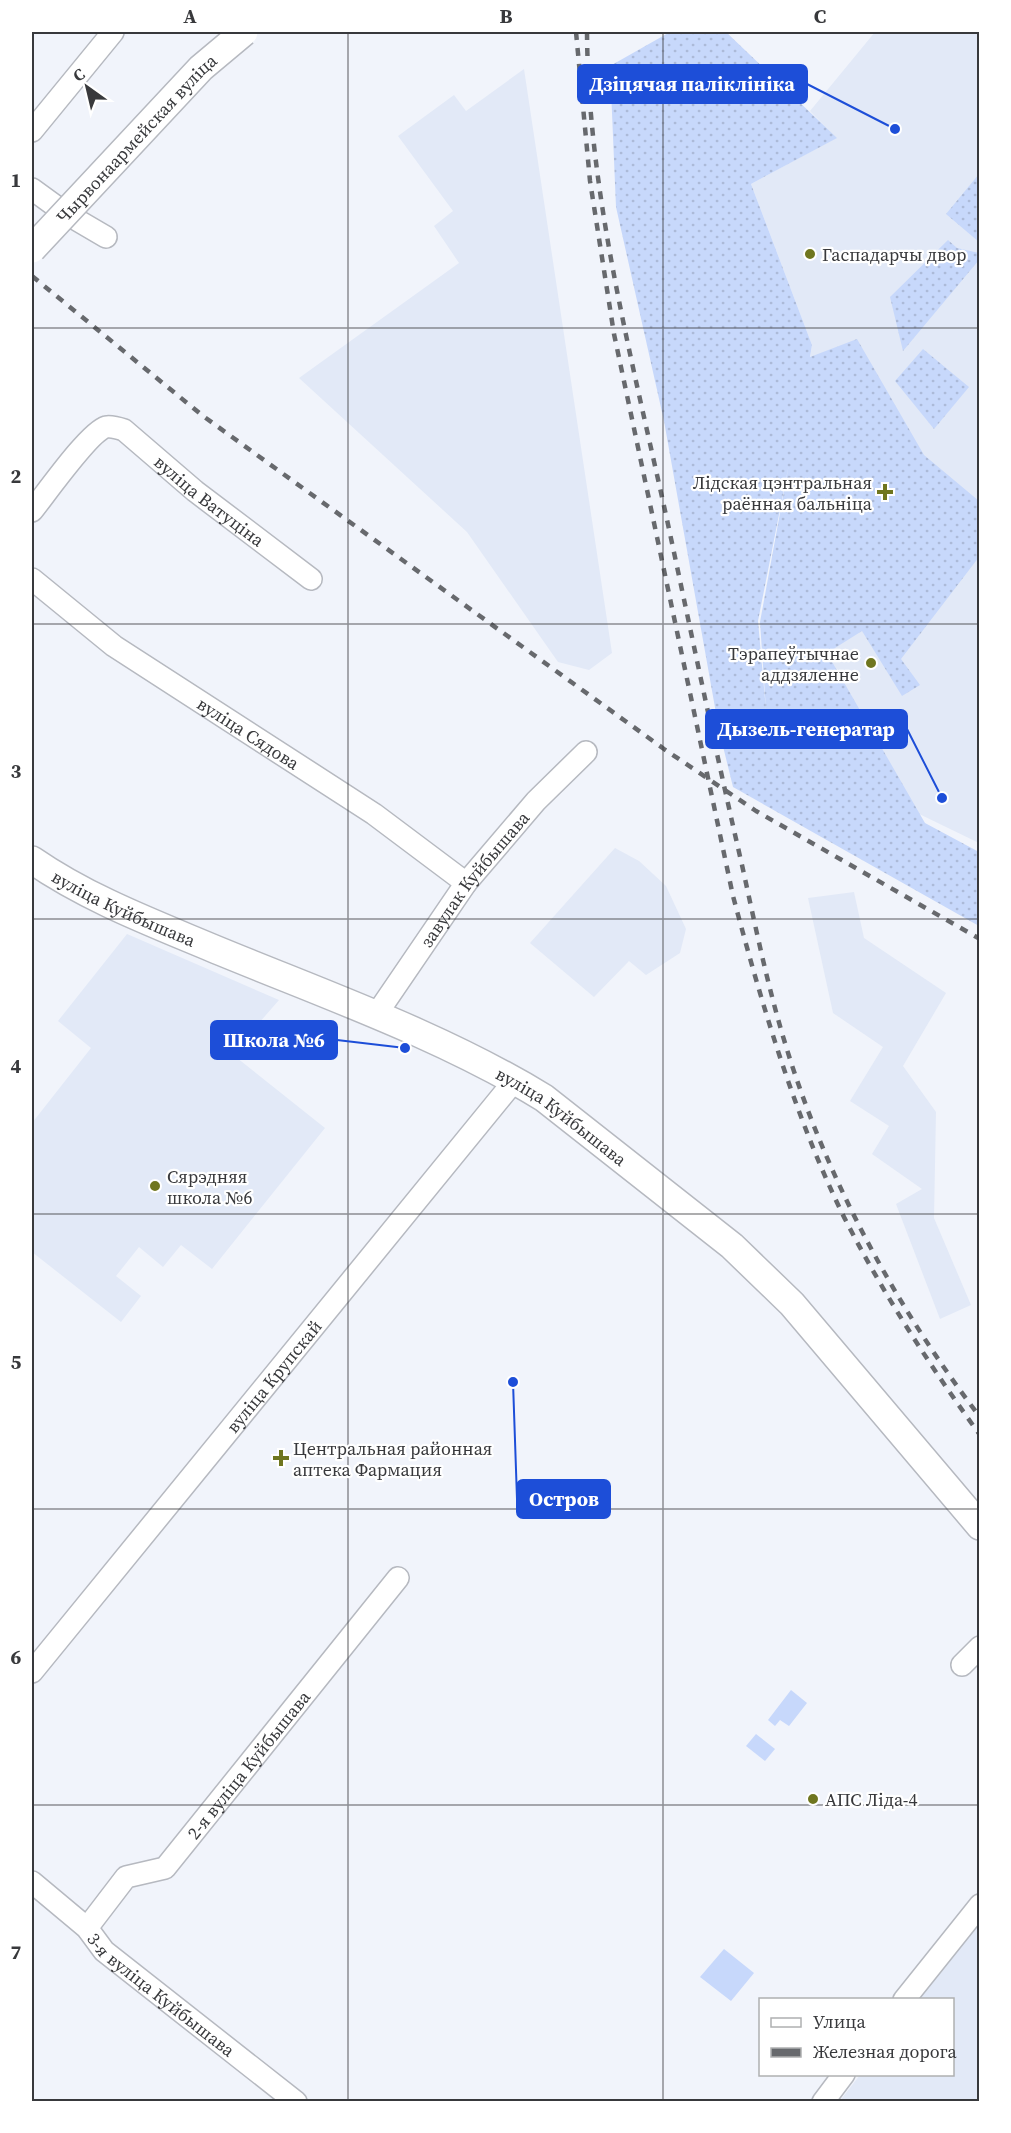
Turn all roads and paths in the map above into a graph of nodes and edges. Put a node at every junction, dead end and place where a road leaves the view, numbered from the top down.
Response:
1 (113, 32) edge
2 (215, 32) edge
3 (244, 32) edge
4 (32, 131) edge
5 (32, 189) edge
6 (32, 227) edge
7 (106, 237) dead end
8 (32, 249) edge
9 (32, 511) edge
10 (32, 579) edge
11 (311, 579) dead end
12 (586, 752) dead end
13 (32, 860) edge
14 (466, 884) junction
15 (376, 1016) junction
16 (515, 1080) junction
17 (980, 1526) edge
18 (398, 1578) dead end
19 (980, 1647) edge
20 (962, 1665) dead end
21 (32, 1672) edge
22 (32, 1882) edge
23 (980, 1905) edge
24 (87, 1928) junction
25 (906, 1998) edge
26 (842, 2076) edge
27 (296, 2102) edge
28 (823, 2102) edge

1 - 4 street
2 - 6 main road, Чырвонаармейская вуліца
3 - 8 main road, Чырвонаармейская вуліца, bridge
5 - 7 street
9 - 11 street, вуліца Ватуціна
10 - 14 street, вуліца Сядова
12 - 14 street, завулак Куйбышава
13 - 15 main road, вуліца Куйбышава
14 - 15 street, завулак Куйбышава
15 - 16 main road, вуліца Куйбышава
16 - 17 main road, вуліца Куйбышава
16 - 21 street, вуліца Крупскай
18 - 24 street, 2-я вуліца Куйбышава
19 - 20 street
22 - 24 street, 3-я вуліца Куйбышава
23 - 25 street
24 - 27 street, 3-я вуліца Куйбышава
26 - 28 street

